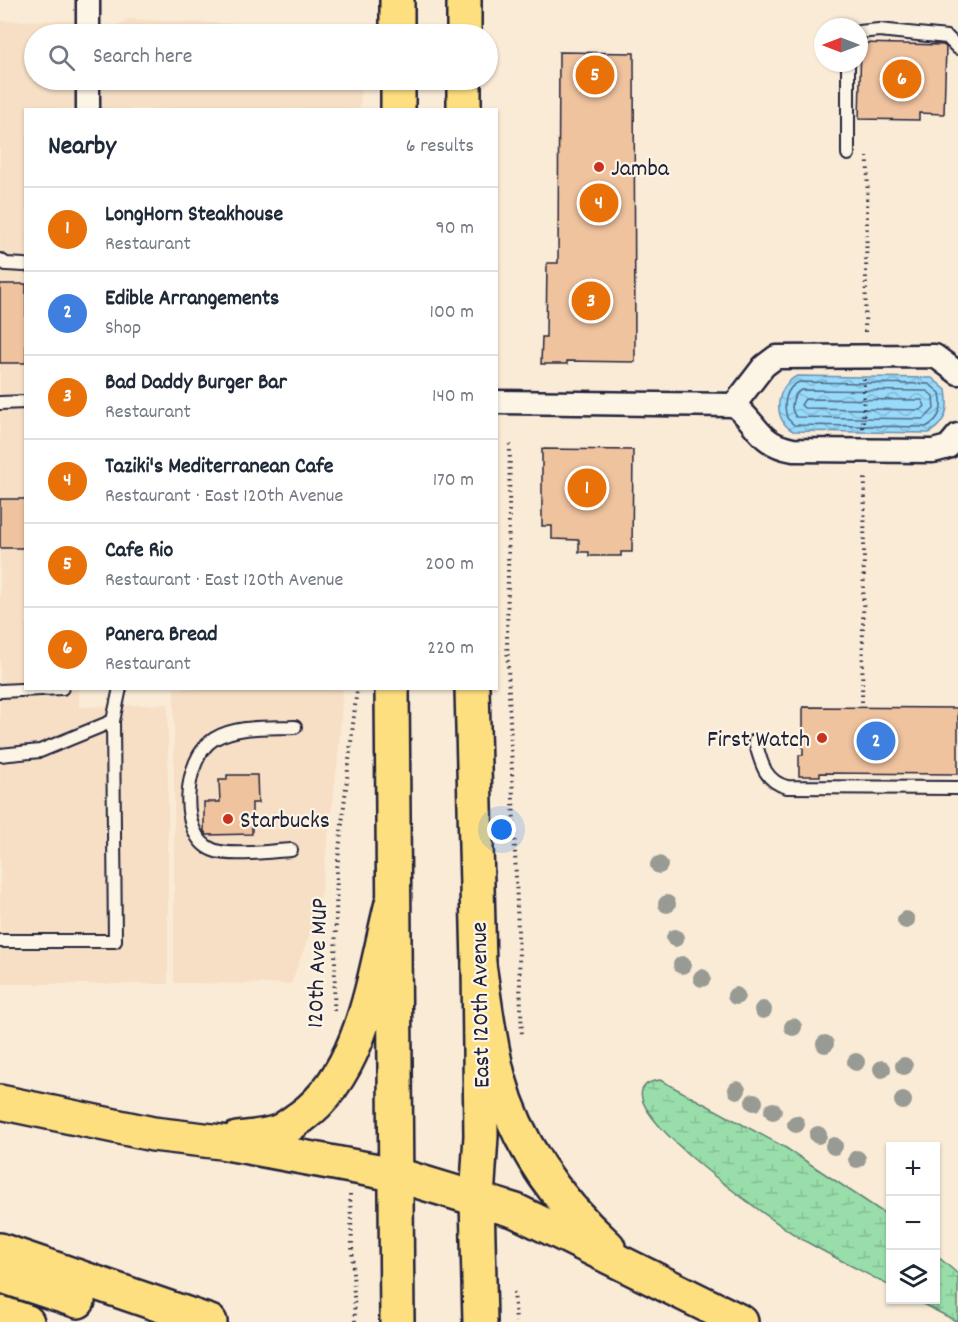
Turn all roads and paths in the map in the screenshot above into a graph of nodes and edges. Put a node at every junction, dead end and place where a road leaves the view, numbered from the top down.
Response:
1 (88, 0) edge
2 (397, 0) edge
3 (464, 0) edge
4 (88, 24) edge
5 (398, 24) edge
6 (464, 24) edge
7 (868, 31) edge
8 (958, 48) edge
9 (848, 72) edge
10 (88, 90) edge
11 (398, 90) edge
12 (464, 90) edge
13 (88, 108) edge
14 (398, 108) edge
15 (464, 108) edge
16 (848, 154) dead end
17 (868, 154) dead end
18 (0, 260) edge
19 (24, 265) edge
20 (865, 367) junction
21 (958, 373) edge
22 (24, 402) edge
23 (498, 402) edge
24 (0, 403) edge
25 (734, 405) junction
26 (958, 435) edge
27 (864, 441) junction
28 (510, 444) dead end
29 (24, 690) edge
30 (120, 690) edge
31 (357, 690) edge
32 (392, 690) edge
33 (472, 690) edge
34 (0, 691) edge
35 (862, 702) dead end
36 (112, 721) junction
37 (295, 727) dead end
38 (755, 741) dead end
39 (0, 755) edge
40 (958, 788) edge
41 (291, 850) dead end
42 (392, 903) junction
43 (0, 941) edge
44 (479, 965) junction
45 (333, 1022) dead end
46 (522, 1039) dead end
47 (0, 1102) edge
48 (222, 1142) junction
49 (345, 1166) junction
50 (394, 1174) junction
51 (477, 1199) junction
52 (0, 1250) edge
53 (627, 1264) junction
54 (0, 1275) edge
55 (514, 1292) dead end
56 (0, 1312) edge
57 (27, 1322) edge
58 (142, 1322) edge
59 (210, 1322) edge
60 (355, 1322) edge
61 (397, 1322) edge
62 (480, 1322) edge
63 (516, 1322) edge
64 (741, 1322) edge

1 - 4 street
2 - 5 main road
3 - 6 main road
7 - 8 lane
9 - 16 lane
10 - 13 street
11 - 14 main road
12 - 15 main road
17 - 20 path
18 - 19 lane
20 - 21 street
20 - 25 street
20 - 27 path
22 - 24 lane
23 - 25 street
25 - 27 street
26 - 27 street
27 - 35 path
28 - 46 path
29 - 34 lane
30 - 36 lane
31 - 45 path, 120th Ave MUP
32 - 42 main road
33 - 44 main road, East 120th Avenue
36 - 39 lane
36 - 43 lane
37 - 41 lane
38 - 40 lane
42 - 48 main road
42 - 50 main road
44 - 51 main road, East 120th Avenue
44 - 53 main road
47 - 48 main road
48 - 49 main road
49 - 50 main road
49 - 60 path
50 - 51 main road
50 - 61 main road
51 - 53 main road
51 - 62 main road, East 120th Avenue
52 - 59 main road
53 - 64 main road
54 - 58 main road
55 - 63 path
56 - 57 main road

